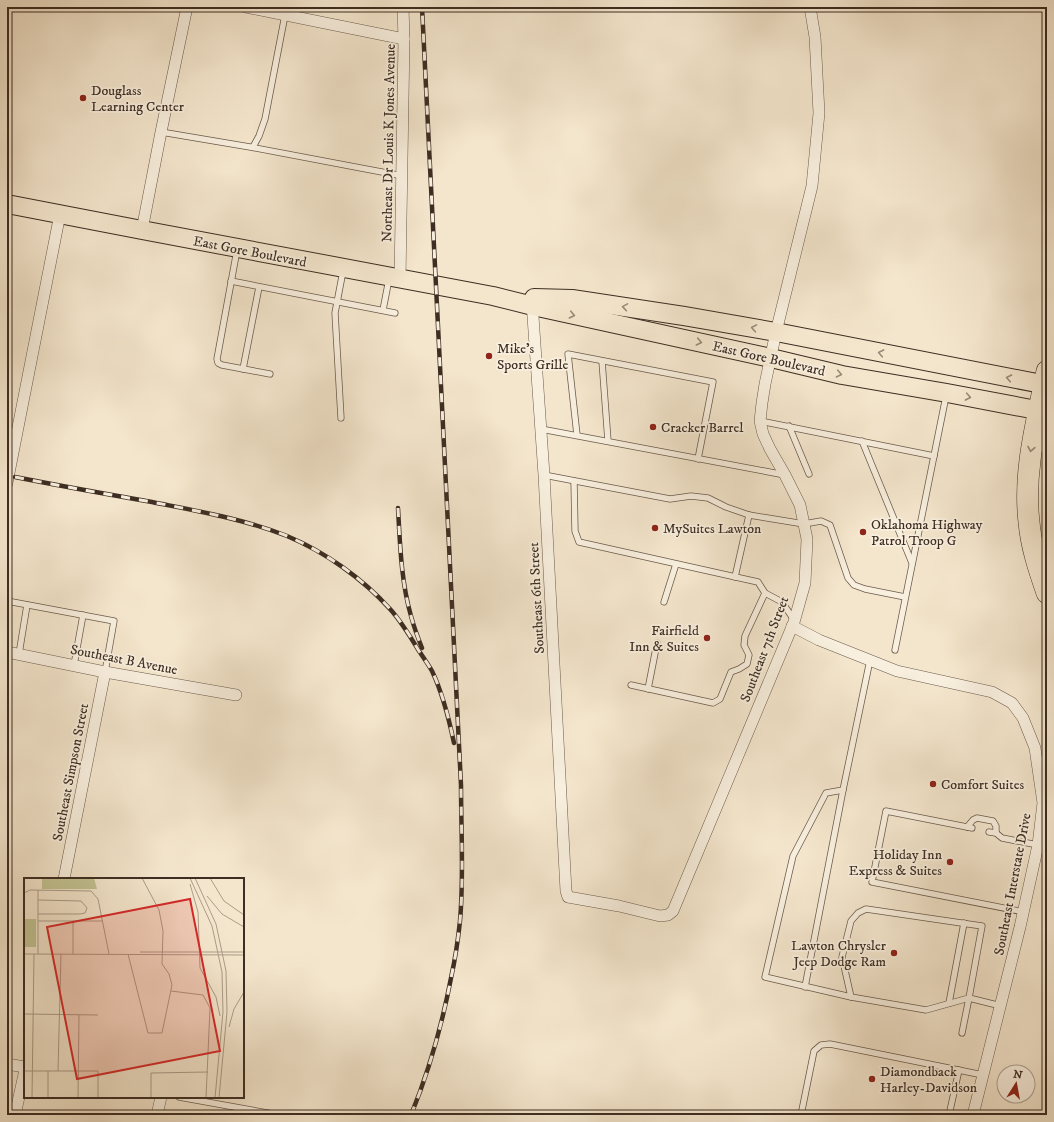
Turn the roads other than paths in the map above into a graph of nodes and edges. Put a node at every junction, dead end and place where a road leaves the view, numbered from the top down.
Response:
1 (187, 7) edge
2 (246, 7) edge
3 (403, 7) edge
4 (810, 7) edge
5 (284, 15) junction
6 (404, 39) junction
7 (161, 132) junction
8 (253, 147) junction
9 (402, 176) junction
10 (7, 204) edge
11 (60, 214) junction
12 (142, 230) junction
13 (238, 248) junction
14 (344, 268) junction
15 (395, 278) junction
16 (231, 281) junction
17 (259, 286) junction
18 (337, 302) junction
19 (532, 302) junction
20 (383, 310) junction
21 (395, 313) dead end
22 (776, 332) junction
23 (771, 358) junction
24 (602, 361) junction
25 (952, 366) junction
26 (244, 369) junction
27 (270, 374) dead end
28 (1046, 380) edge
29 (947, 393) junction
30 (1043, 411) edge
31 (341, 418) dead end
32 (760, 421) junction
33 (789, 426) junction
34 (541, 428) junction
35 (577, 436) junction
36 (608, 441) junction
37 (862, 441) junction
38 (934, 456) junction
39 (698, 459) junction
40 (810, 474) dead end
41 (544, 475) junction
42 (785, 475) junction
43 (574, 481) junction
44 (7, 484) edge
45 (749, 514) junction
46 (804, 524) junction
47 (912, 563) junction
48 (676, 564) junction
49 (735, 577) junction
50 (765, 593) junction
51 (1047, 593) edge
52 (906, 597) junction
53 (7, 601) edge
54 (664, 602) dead end
55 (27, 604) junction
56 (83, 615) junction
57 (793, 624) junction
58 (657, 644) dead end
59 (895, 650) dead end
60 (7, 652) edge
61 (19, 654) junction
62 (870, 660) junction
63 (74, 665) junction
64 (105, 672) junction
65 (631, 685) dead end
66 (648, 689) junction
67 (236, 695) dead end
68 (843, 790) junction
69 (989, 832) dead end
70 (996, 833) junction
71 (1038, 845) junction
72 (64, 878) edge
73 (1024, 912) junction
74 (660, 916) joint
75 (964, 923) junction
76 (805, 986) junction
77 (851, 997) junction
78 (969, 998) junction
79 (949, 1003) junction
80 (1001, 1006) junction
81 (962, 1033) dead end
82 (7, 1064) edge
83 (24, 1069) edge
84 (959, 1070) junction
85 (24, 1074) edge
86 (983, 1075) junction
87 (161, 1098) edge
88 (185, 1098) edge
89 (15, 1115) edge
90 (157, 1115) edge
91 (279, 1115) edge
92 (801, 1115) edge
93 (949, 1115) edge
94 (973, 1115) edge

1 - 7 street
2 - 5 street
3 - 6 street, Northeast Dr Louis K Jones Avenue
4 - 22 street, Southeast 7th Street
5 - 6 street
5 - 8 lane
6 - 9 street, Northeast Dr Louis K Jones Avenue
7 - 8 lane
7 - 12 street
8 - 9 lane
9 - 15 street, Northeast Dr Louis K Jones Avenue
10 - 11 main road, East Gore Boulevard
11 - 12 main road, East Gore Boulevard
11 - 44 street
12 - 13 main road, East Gore Boulevard
13 - 14 main road, East Gore Boulevard
13 - 16 lane
14 - 15 main road, East Gore Boulevard
14 - 18 lane
15 - 19 main road, East Gore Boulevard
15 - 20 lane
16 - 17 lane
16 - 26 lane
17 - 18 lane
17 - 26 lane
18 - 20 lane
18 - 31 lane
22 -> 19 main road, East Gore Boulevard
19 -> 23 main road, East Gore Boulevard
19 - 34 street, Southeast 6th Street
20 - 21 lane
22 - 23 street, Southeast 7th Street
25 -> 22 main road, East Gore Boulevard
23 -> 29 main road, East Gore Boulevard
23 - 32 street, Southeast 7th Street
24 - 35 lane
24 - 36 lane
24 - 39 lane
28 -> 25 main road, East Gore Boulevard
25 - 29 main road
26 - 27 lane
28 - 30 highway
29 -> 30 main road, East Gore Boulevard
29 - 38 lane
30 -> 51 highway
32 - 33 lane
32 - 42 street, Southeast 7th Street
33 - 37 lane
33 - 40 lane
34 - 35 lane
34 - 41 street, Southeast 6th Street
35 - 36 lane
36 - 39 lane
37 - 38 lane
37 - 47 lane
38 - 47 lane
39 - 42 lane
41 - 43 lane
41 - 74 street, Southeast 6th Street
42 - 46 street, Southeast 7th Street
43 - 45 lane
43 - 48 lane
45 - 46 lane
45 - 49 lane
46 - 52 lane
46 - 57 street, Southeast 7th Street
47 - 52 lane
48 - 49 lane
48 - 54 lane
49 - 50 lane
50 - 57 lane
50 - 66 lane
52 - 59 lane
53 - 55 lane
55 - 56 lane
55 - 61 lane
56 - 63 lane
56 - 64 lane
57 - 62 street, Southeast Interstate Drive
57 - 74 street, Southeast 7th Street
58 - 66 lane
60 - 61 street, Southeast B Avenue
61 - 63 street, Southeast B Avenue
62 - 68 lane
62 - 71 street, Southeast Interstate Drive
63 - 64 street, Southeast B Avenue
64 - 67 street, Southeast B Avenue
64 - 72 street, Southeast Simpson Street
65 - 66 lane
68 - 76 lane
68 - 76 lane
69 - 70 lane
70 - 71 lane
70 - 73 lane
71 - 73 street, Southeast Interstate Drive
73 - 80 street, Southeast Interstate Drive
75 - 77 lane
75 - 78 lane
75 - 79 lane
76 - 77 lane
77 - 79 lane
78 - 79 lane
78 - 80 lane
78 - 81 lane
80 - 86 street, Southeast Interstate Drive
82 - 83 street
84 - 86 lane
84 - 92 lane
84 - 93 lane
85 - 89 street
86 - 94 street, Southeast Interstate Drive
87 - 90 street
88 - 91 lane

